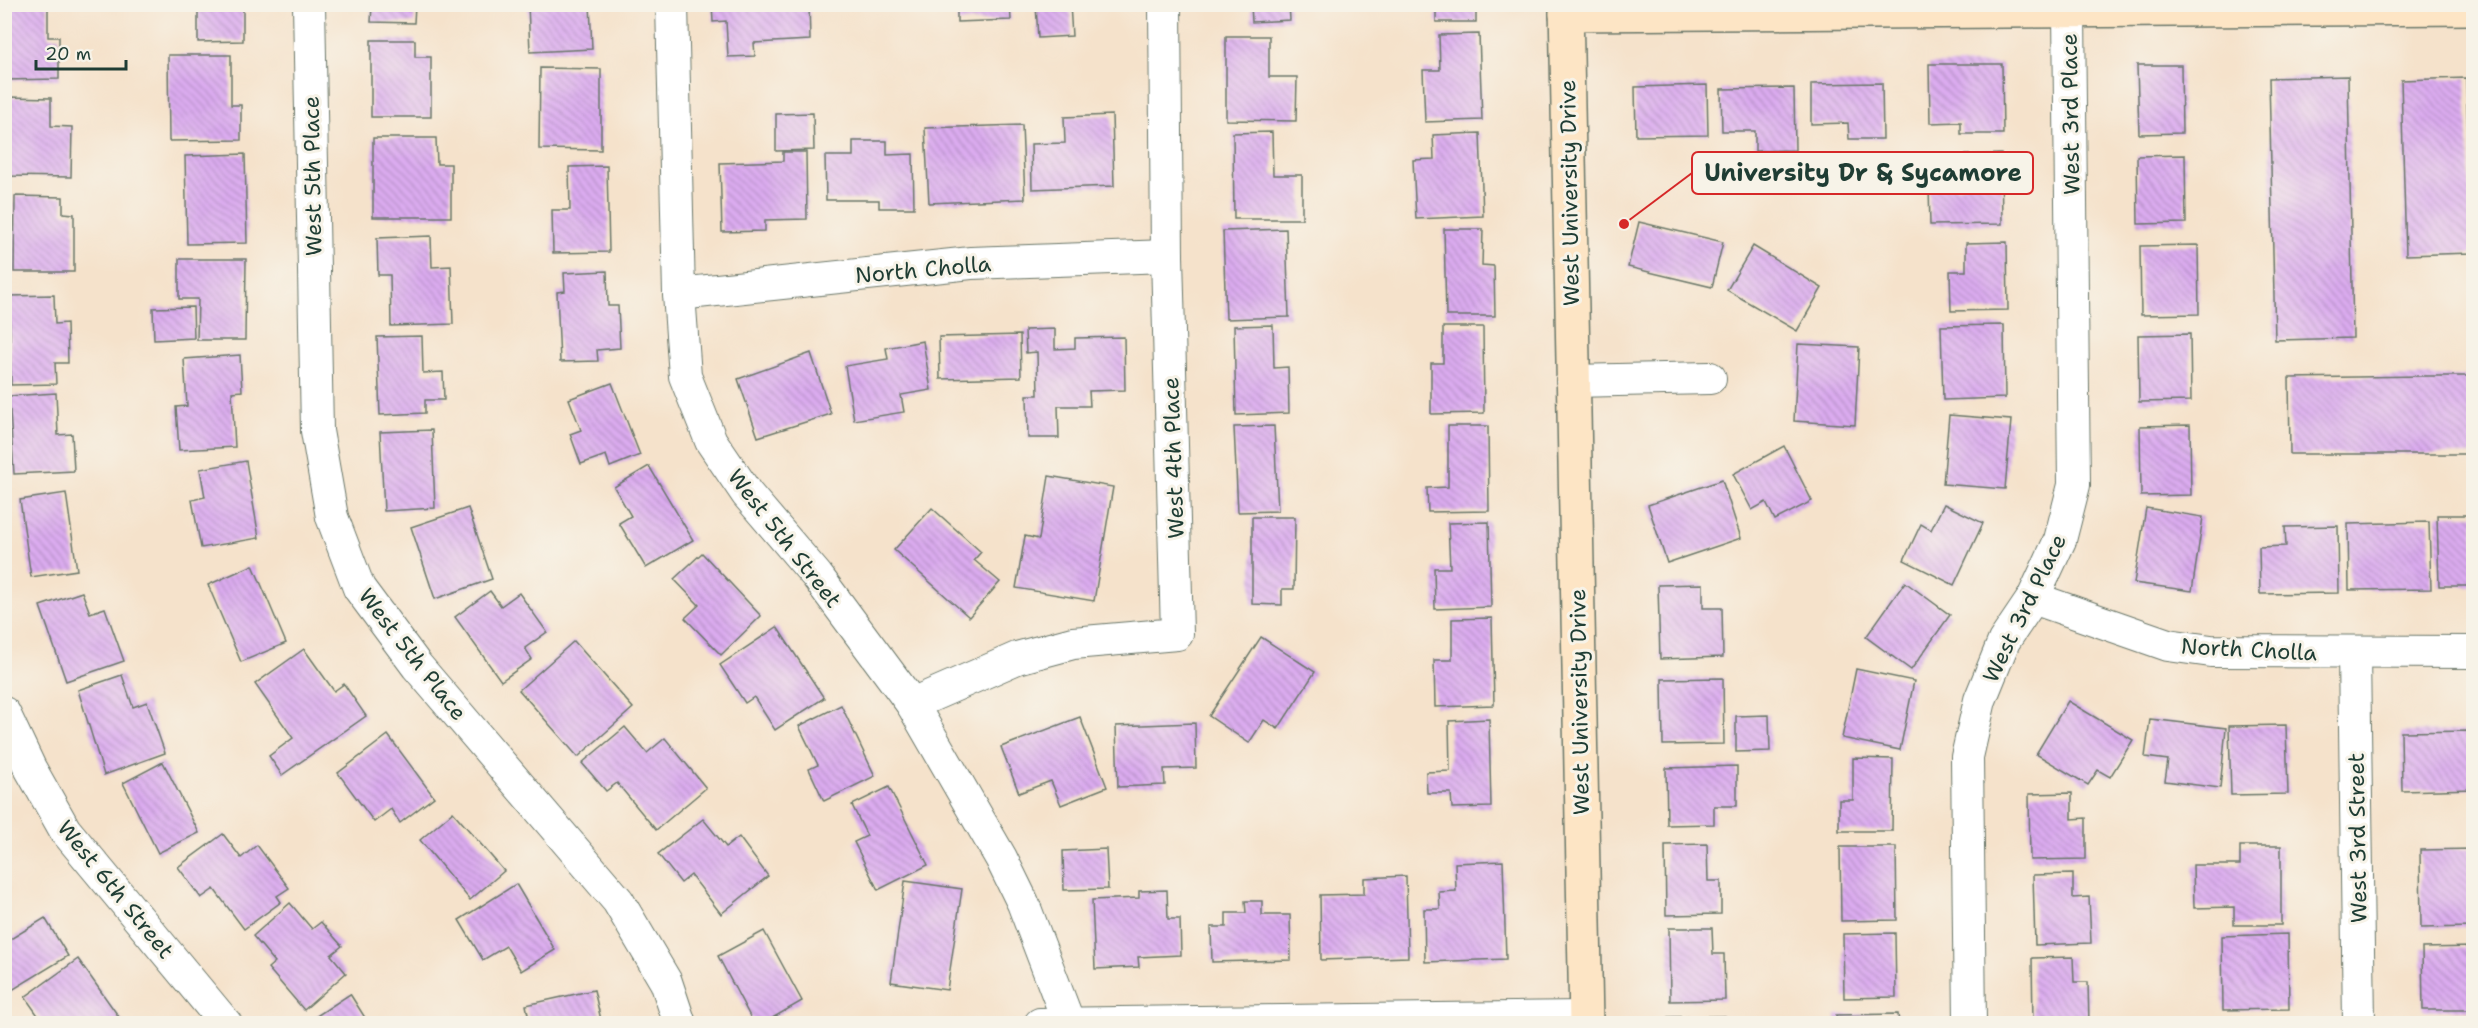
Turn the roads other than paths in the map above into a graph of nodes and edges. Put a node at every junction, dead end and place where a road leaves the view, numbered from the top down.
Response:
1 (309, 4) edge
2 (672, 4) edge
3 (1165, 4) edge
4 (2285, 7) edge
5 (1937, 8) edge
6 (2474, 8) edge
7 (1566, 9) edge
8 (2069, 11) junction
9 (1167, 256) junction
10 (679, 294) junction
11 (1710, 378) dead end
12 (1572, 381) junction
13 (2033, 598) junction
14 (2354, 652) junction
15 (2474, 652) edge
16 (912, 704) junction
17 (4, 713) edge
18 (1586, 1020) edge
19 (1054, 1022) edge
20 (226, 1023) edge
21 (680, 1023) edge
22 (1970, 1023) edge
23 (2359, 1023) edge

1 - 21 street, West 5th Place
2 - 10 street, West 5th Street
3 - 9 street, West 4th Place
4 - 6 main road
4 - 8 main road
5 - 7 main road
5 - 8 main road
7 - 12 main road, West University Drive
8 - 13 street, West 3rd Place
9 - 10 street, North Cholla
9 - 16 street, West 4th Place
10 - 16 street, West 5th Street
11 - 12 street
12 - 18 main road, West University Drive
13 - 14 street, North Cholla
13 - 22 street, West 3rd Place
14 - 15 street, North Cholla
14 - 23 street, West 3rd Street
16 - 19 street, West 5th Street
17 - 20 street, West 6th Street
18 - 19 street

